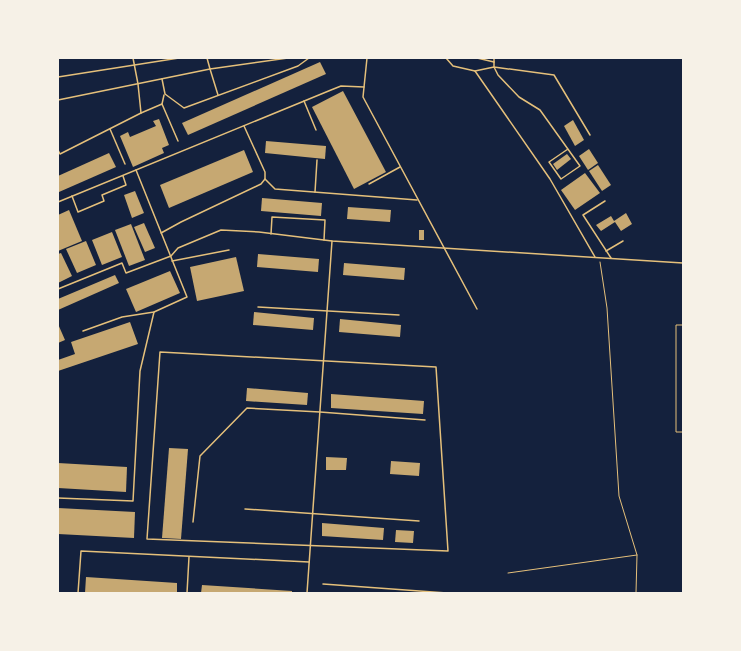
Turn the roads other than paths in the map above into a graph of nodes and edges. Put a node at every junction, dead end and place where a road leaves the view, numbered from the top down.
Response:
1 (133, 58) edge
2 (179, 58) edge
3 (207, 58) edge
4 (288, 58) edge
5 (310, 58) edge
6 (367, 58) edge
7 (446, 58) edge
8 (477, 58) edge
9 (494, 58) edge
10 (272, 59) edge
11 (494, 62) junction
12 (136, 65) junction
13 (494, 67) junction
14 (210, 70) junction
15 (475, 71) junction
16 (58, 77) edge
17 (162, 79) junction
18 (138, 84) junction
19 (364, 87) junction
20 (164, 94) junction
21 (218, 95) junction
22 (58, 100) edge
23 (304, 101) junction
24 (162, 104) junction
25 (141, 114) junction
26 (244, 126) junction
27 (110, 129) junction
28 (316, 130) dead end
29 (590, 135) dead end
30 (178, 141) dead end
31 (568, 149) junction
32 (58, 150) edge
33 (59, 155) edge
34 (317, 160) dead end
35 (125, 164) dead end
36 (400, 167) junction
37 (136, 170) junction
38 (122, 176) junction
39 (265, 179) junction
40 (369, 184) dead end
41 (314, 192) junction
42 (72, 196) junction
43 (418, 200) junction
44 (605, 201) dead end
45 (58, 202) edge
46 (161, 233) junction
47 (271, 234) junction
48 (324, 240) junction
49 (332, 241) junction
50 (623, 241) dead end
51 (443, 247) junction
52 (229, 250) dead end
53 (606, 251) junction
54 (171, 256) junction
55 (595, 257) junction
56 (611, 258) junction
57 (172, 260) junction
58 (683, 263) edge
59 (58, 289) edge
60 (258, 307) dead end
61 (477, 310) dead end
62 (327, 311) junction
63 (154, 312) junction
64 (399, 315) dead end
65 (82, 331) dead end
66 (324, 362) junction
67 (320, 412) junction
68 (425, 420) dead end
69 (58, 498) edge
70 (246, 509) dead end
71 (313, 513) junction
72 (419, 520) dead end
73 (193, 522) dead end
74 (310, 545) junction
75 (189, 557) junction
76 (309, 562) junction
77 (323, 584) dead end
78 (78, 593) edge
79 (187, 593) edge
80 (307, 593) edge
81 (446, 593) edge

1 - 12 lane
2 - 12 lane
3 - 14 lane
4 - 10 lane
5 - 21 lane
6 - 19 lane
7 - 15 lane
8 - 11 lane
9 - 11 lane
10 - 14 lane
11 - 13 lane
12 - 16 lane
12 - 18 lane
13 - 15 lane
13 - 29 lane
13 - 31 lane
14 - 17 lane
14 - 21 lane
15 - 55 lane
17 - 18 lane
17 - 20 lane
18 - 22 lane
18 - 25 lane
19 - 23 lane
19 - 36 lane
20 - 21 lane
20 - 24 lane
23 - 26 lane
23 - 28 lane
24 - 25 lane
24 - 30 lane
25 - 27 lane
26 - 37 lane
26 - 39 lane
27 - 33 lane
27 - 35 lane
31 - 31 lane
32 - 33 lane
34 - 41 lane
36 - 40 lane
36 - 43 lane
37 - 38 lane
37 - 46 lane
38 - 42 lane
38 - 42 lane
39 - 41 lane
39 - 46 lane
41 - 43 lane
42 - 45 lane
43 - 51 lane
44 - 53 lane
46 - 54 lane
47 - 48 lane
47 - 48 lane
47 - 54 lane
48 - 49 lane
49 - 51 lane
49 - 62 lane
50 - 53 lane
51 - 55 lane
51 - 61 lane
52 - 57 lane
53 - 56 lane
54 - 57 lane
54 - 59 lane
55 - 56 lane
56 - 58 lane
57 - 63 lane
60 - 62 lane
62 - 64 lane
62 - 66 lane
63 - 65 lane
63 - 69 lane
66 - 67 lane
66 - 74 lane
66 - 74 lane
67 - 68 lane
67 - 71 lane
67 - 73 lane
70 - 71 lane
71 - 72 lane
71 - 74 lane
74 - 76 lane
75 - 76 lane
75 - 78 lane
75 - 79 lane
76 - 80 lane
77 - 81 lane

